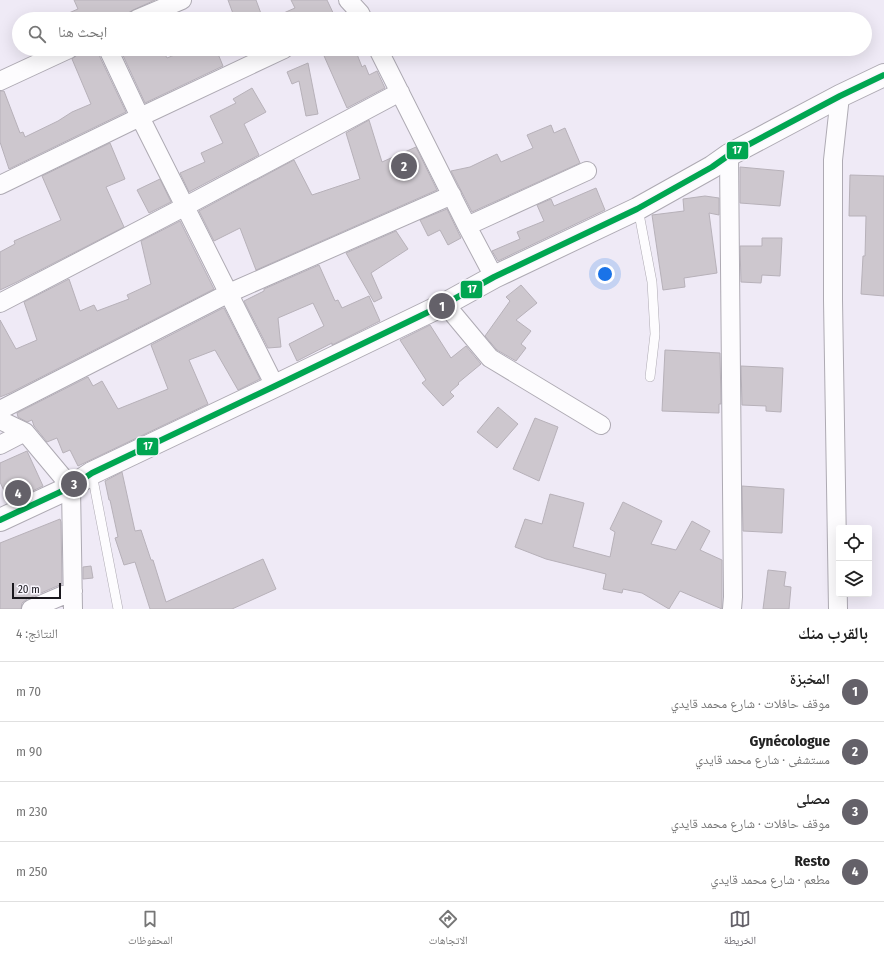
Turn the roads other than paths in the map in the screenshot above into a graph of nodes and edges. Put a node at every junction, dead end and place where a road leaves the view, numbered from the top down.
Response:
1 (182, 0) edge
2 (348, 0) edge
3 (154, 12) edge
4 (354, 12) edge
5 (54, 56) edge
6 (111, 56) edge
7 (269, 56) edge
8 (382, 56) edge
9 (884, 75) edge
10 (0, 81) edge
11 (400, 92) junction
12 (840, 96) junction
13 (140, 117) junction
14 (729, 154) junction
15 (587, 171) dead end
16 (0, 185) edge
17 (452, 195) junction
18 (184, 207) junction
19 (637, 209) junction
20 (467, 226) junction
21 (494, 277) junction
22 (229, 293) junction
23 (0, 303) edge
24 (445, 304) junction
25 (650, 377) dead end
26 (275, 386) junction
27 (0, 410) edge
28 (0, 420) edge
29 (601, 424) dead end
30 (25, 432) junction
31 (0, 446) edge
32 (92, 473) junction
33 (71, 487) junction
34 (0, 520) edge
35 (73, 591) junction
36 (31, 609) edge
37 (73, 609) edge
38 (118, 609) edge
39 (732, 609) edge
40 (838, 609) edge

1 - 3 street
2 - 4 street
5 - 10 street
6 - 13 street
7 - 13 street
8 - 11 street
9 - 12 main road
11 - 17 street
11 - 18 street
12 - 14 main road
12 - 40 street
13 - 16 street
13 - 18 street
14 - 19 main road
14 - 39 street
15 - 20 street
17 - 20 street
17 - 22 street
18 - 22 street
18 - 23 street
19 - 21 main road
19 - 25 lane
20 - 21 street
21 - 24 main road
22 - 26 street
22 - 27 street
24 - 26 main road
24 - 29 street
26 - 32 main road
28 - 30 street
30 - 31 street
30 - 33 street
32 - 33 main road
32 - 38 lane
33 - 34 main road
33 - 35 street
35 - 36 street
35 - 37 street

